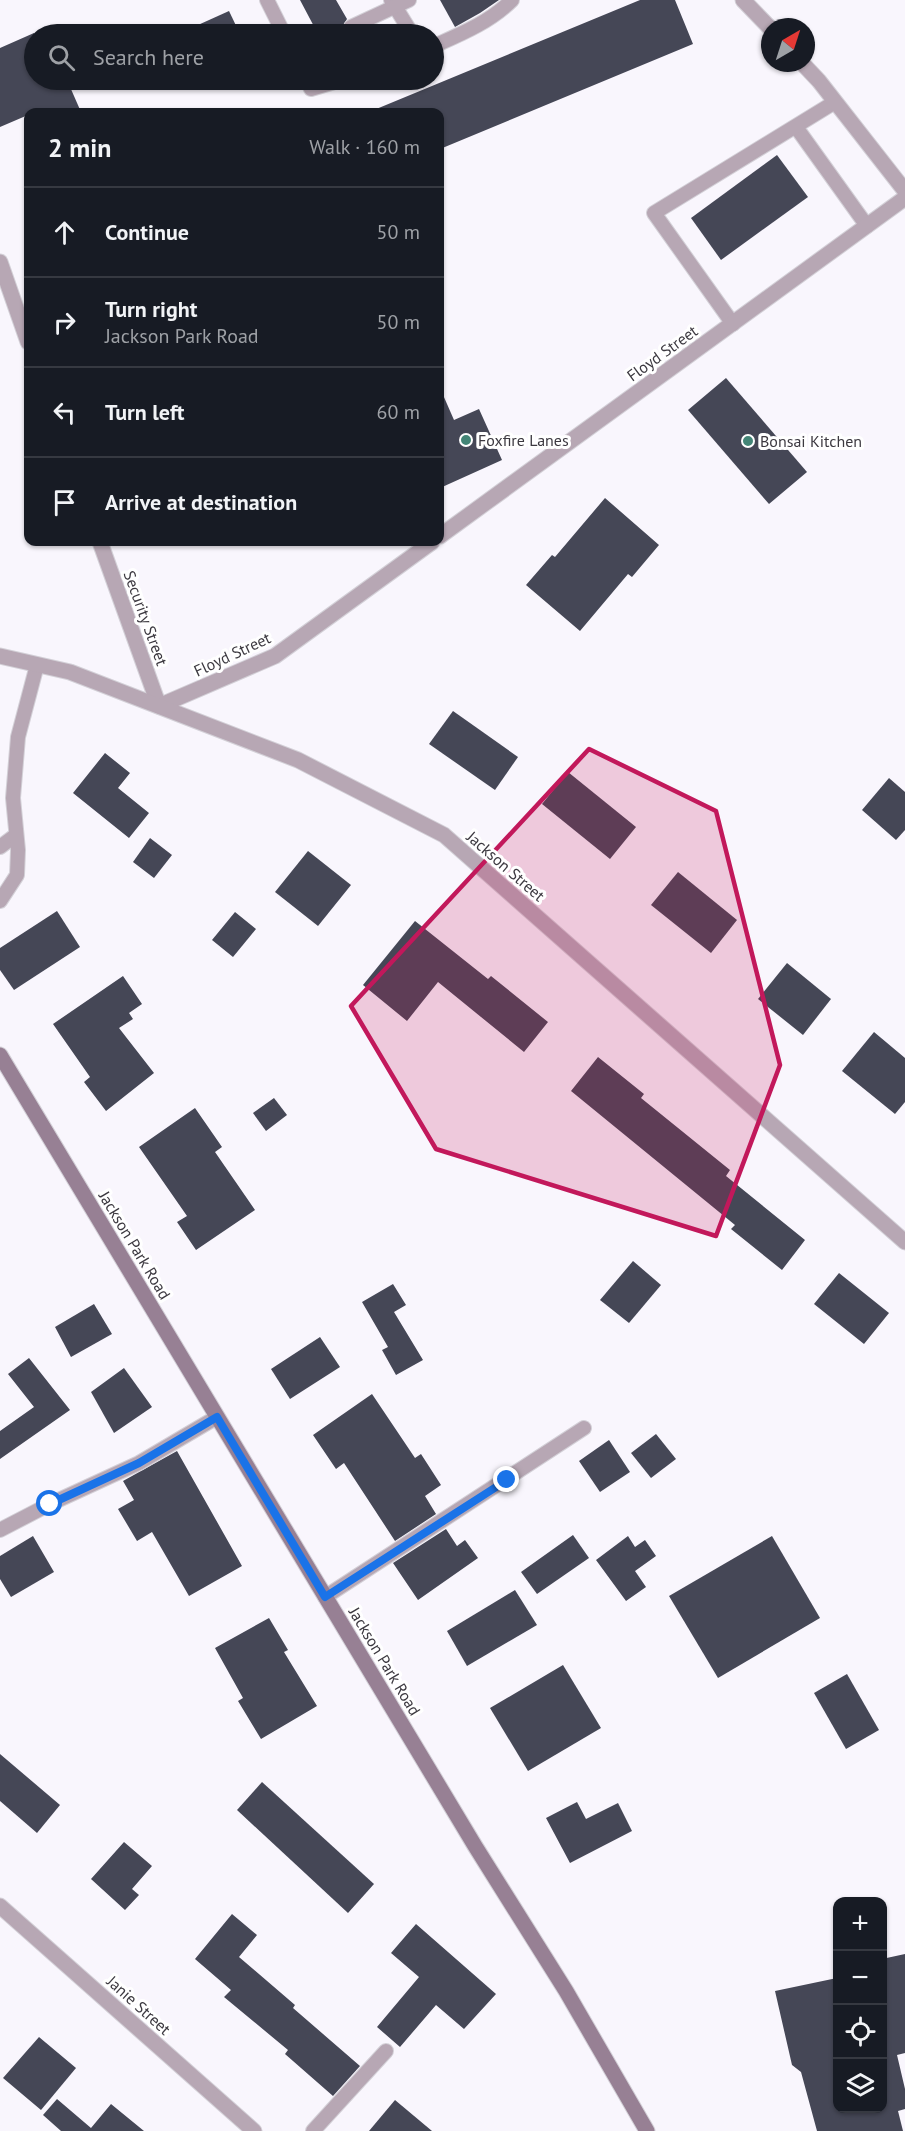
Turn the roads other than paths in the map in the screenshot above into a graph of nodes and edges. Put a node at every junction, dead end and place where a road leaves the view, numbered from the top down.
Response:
1 (283, 0) edge
2 (409, 0) edge
3 (512, 0) edge
4 (744, 0) edge
5 (268, 2) edge
6 (393, 3) edge
7 (761, 18) edge
8 (279, 24) edge
9 (356, 24) edge
10 (406, 24) edge
11 (444, 42) edge
12 (810, 72) edge
13 (835, 102) junction
14 (796, 127) junction
15 (905, 191) edge
16 (905, 198) edge
17 (867, 226) junction
18 (0, 262) edge
19 (733, 324) junction
20 (24, 331) edge
21 (444, 533) edge
22 (101, 546) edge
23 (426, 546) edge
24 (0, 656) edge
25 (37, 664) junction
26 (159, 706) junction
27 (16, 835) junction
28 (0, 847) edge
29 (0, 902) edge
30 (0, 1055) edge
31 (4, 1072) edge
32 (905, 1242) edge
33 (217, 1417) junction
34 (584, 1428) dead end
35 (0, 1530) edge
36 (325, 1597) junction
37 (0, 1906) edge
38 (386, 2051) dead end
39 (254, 2131) edge
40 (313, 2131) edge
41 (647, 2131) edge

1 - 5 lane
2 - 6 lane
3 - 11 lane
4 - 7 street
5 - 8 lane
6 - 9 lane
6 - 10 lane
12 - 13 street
13 - 14 lane
13 - 15 street
14 - 17 lane
14 - 19 lane
16 - 17 street, Floyd Street
17 - 19 street, Floyd Street
18 - 20 street
19 - 21 street, Floyd Street
22 - 26 street, Security Street
23 - 26 street, Floyd Street
24 - 25 street, Jackson Street
25 - 26 street, Jackson Street
25 - 27 lane
26 - 32 street, Jackson Street
27 - 28 lane
27 - 29 lane
30 - 31 main road, Jackson Park Road
31 - 33 main road, Jackson Park Road
33 - 35 lane
33 - 36 main road, Jackson Park Road
34 - 36 lane
36 - 41 main road, Jackson Park Road
37 - 39 street, Janie Street
38 - 40 lane

